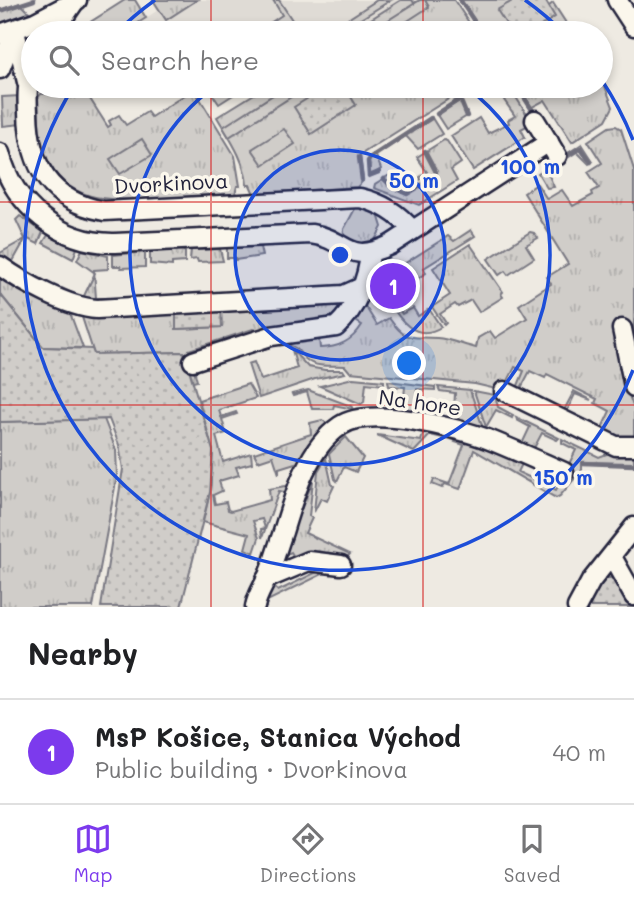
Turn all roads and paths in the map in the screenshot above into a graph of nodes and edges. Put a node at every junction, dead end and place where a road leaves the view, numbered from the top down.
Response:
1 (617, 0) edge
2 (76, 1) edge
3 (33, 21) edge
4 (62, 21) edge
5 (634, 26) edge
6 (7, 33) edge
7 (21, 59) edge
8 (0, 69) edge
9 (29, 98) edge
10 (535, 120) dead end
11 (0, 153) edge
12 (412, 230) junction
13 (370, 253) junction
14 (0, 266) edge
15 (362, 287) junction
16 (622, 329) dead end
17 (193, 361) dead end
18 (634, 387) edge
19 (504, 391) dead end
20 (634, 446) edge
21 (564, 472) dead end
22 (634, 527) edge
23 (612, 557) junction
24 (341, 565) dead end
25 (267, 579) junction
26 (634, 596) edge
27 (255, 607) edge
28 (577, 607) edge

1 - 5 street
2 - 3 street
2 - 4 street
6 - 7 street, Dvorkinova
6 - 8 street
9 - 12 street, Dvorkinova
10 - 12 street
11 - 13 street
12 - 13 street
13 - 15 street
14 - 15 street
15 - 17 street
16 - 18 street
19 - 20 street
21 - 25 street, Na hore
22 - 23 street
23 - 26 street
23 - 28 street
24 - 25 street
25 - 27 street, Na hore

